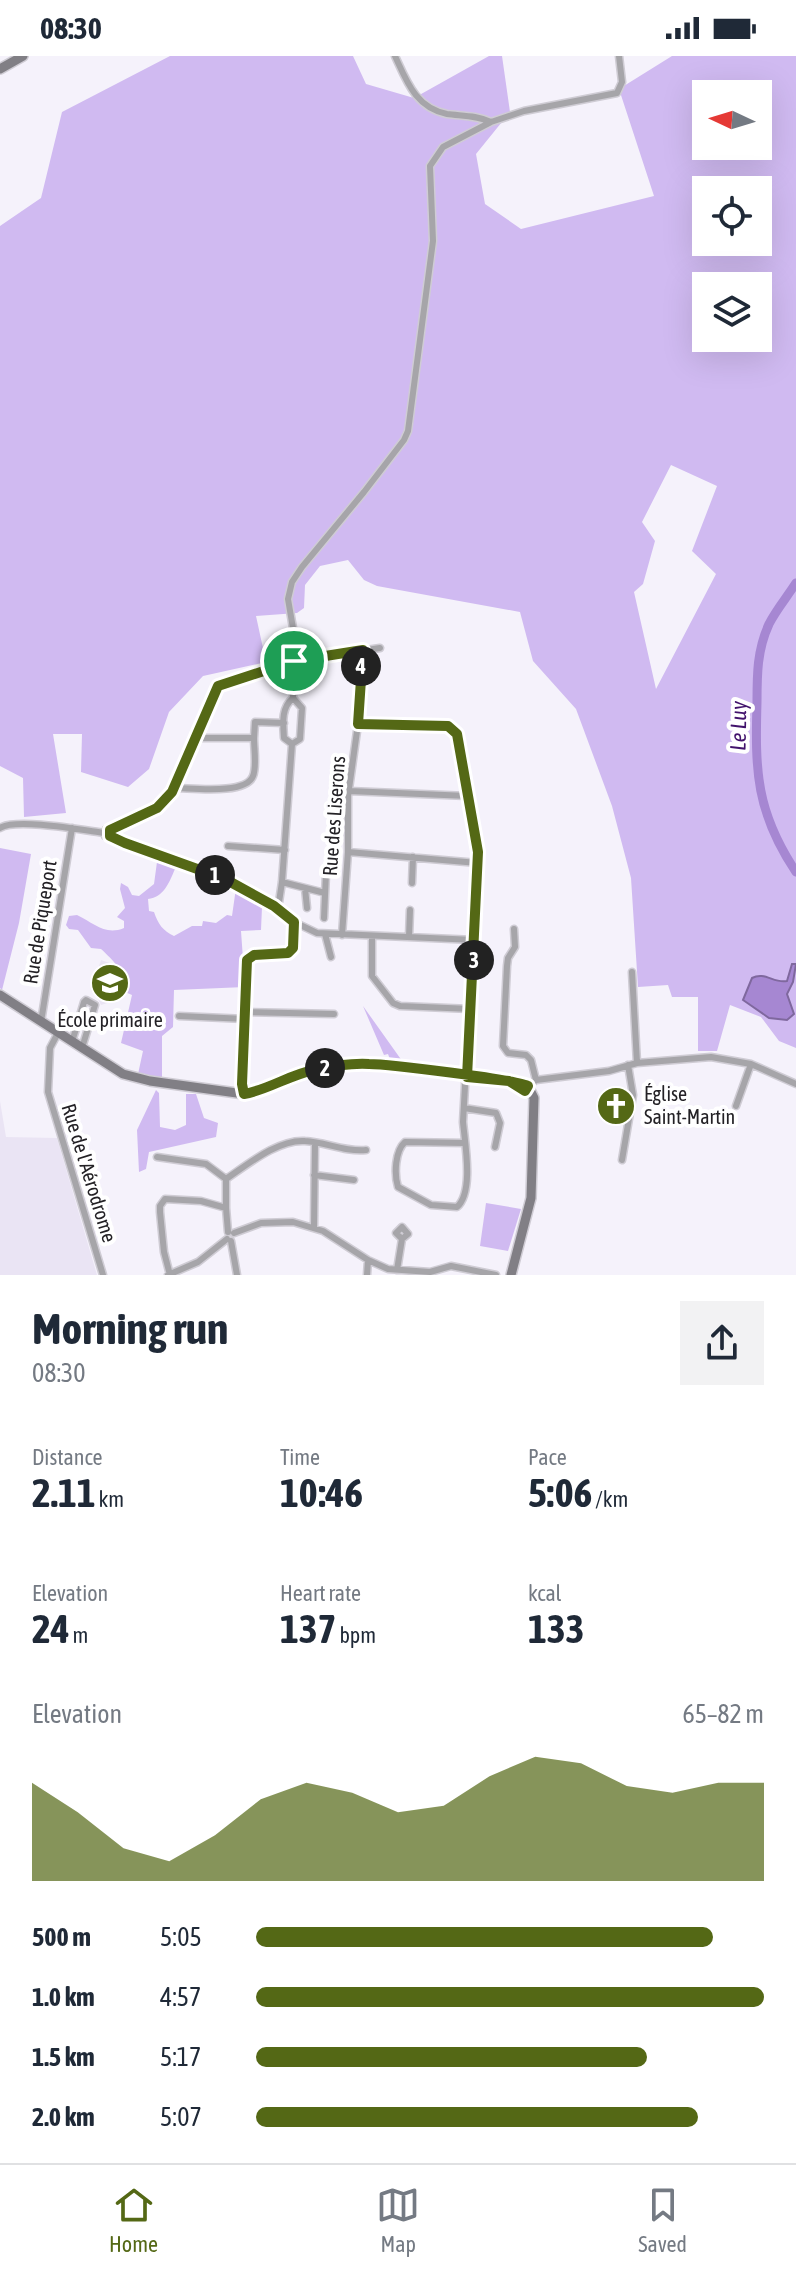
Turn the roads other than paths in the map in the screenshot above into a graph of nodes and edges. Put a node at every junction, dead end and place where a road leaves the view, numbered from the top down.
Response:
1 (23, 56) edge
2 (395, 56) edge
3 (619, 56) edge
4 (0, 69) edge
5 (491, 122) junction
6 (380, 648) dead end
7 (363, 650) junction
8 (294, 661) junction
9 (293, 698) junction
10 (284, 723) junction
11 (358, 724) junction
12 (195, 738) junction
13 (254, 738) junction
14 (292, 744) junction
15 (175, 788) junction
16 (349, 791) junction
17 (468, 796) junction
18 (329, 812) dead end
19 (348, 812) junction
20 (0, 828) edge
21 (72, 828) junction
22 (108, 833) junction
23 (228, 846) dead end
24 (285, 850) junction
25 (348, 852) junction
26 (413, 857) junction
27 (478, 863) junction
28 (326, 873) dead end
29 (282, 882) junction
30 (412, 883) dead end
31 (305, 888) junction
32 (325, 893) junction
33 (274, 906) junction
34 (307, 908) dead end
35 (410, 910) dead end
36 (324, 918) dead end
37 (294, 922) junction
38 (514, 929) dead end
39 (325, 934) junction
40 (342, 935) junction
41 (372, 936) junction
42 (409, 937) junction
43 (475, 940) junction
44 (331, 957) dead end
45 (632, 972) dead end
46 (0, 995) edge
47 (471, 1009) junction
48 (334, 1014) dead end
49 (246, 1015) junction
50 (179, 1016) dead end
51 (41, 1022) junction
52 (58, 1033) junction
53 (72, 1042) junction
54 (82, 1048) junction
55 (637, 1063) junction
56 (751, 1064) junction
57 (628, 1065) junction
58 (467, 1077) junction
59 (796, 1084) edge
60 (530, 1086) junction
61 (244, 1094) junction
62 (736, 1106) dead end
63 (464, 1108) junction
64 (315, 1143) junction
65 (465, 1143) junction
66 (495, 1147) dead end
67 (366, 1150) dead end
68 (157, 1157) dead end
69 (622, 1160) dead end
70 (314, 1175) junction
71 (226, 1179) junction
72 (354, 1180) dead end
73 (226, 1208) junction
74 (314, 1227) junction
75 (230, 1236) junction
76 (402, 1239) dead end
77 (368, 1260) junction
78 (397, 1270) junction
79 (429, 1273) edge
80 (103, 1275) edge
81 (169, 1275) edge
82 (237, 1275) edge
83 (367, 1275) edge
84 (496, 1275) edge
85 (511, 1275) edge

1 - 4 street
2 - 5 street
3 - 5 street
5 - 8 street
6 - 7 street
7 - 8 street
7 - 11 street, Rue des Liserons
8 - 9 street
8 - 12 street
9 - 10 street
9 - 14 street
10 - 13 street
10 - 14 street
11 - 16 street, Rue des Liserons
11 - 17 street
12 - 13 street
12 - 15 street
13 - 15 street
14 - 24 street
15 - 22 street
16 - 17 street
16 - 19 street, Rue des Liserons
17 - 27 street
18 - 19 street
19 - 25 street, Rue des Liserons
20 - 21 street
21 - 22 street
21 - 51 street, Rue de Piqueport
22 - 33 street
23 - 24 street
24 - 29 street
25 - 26 street
25 - 40 street, Rue des Liserons
26 - 27 street
26 - 30 street
27 - 43 street
28 - 32 street
29 - 31 street
29 - 33 street
31 - 32 street
31 - 34 street
32 - 36 street
33 - 37 street
35 - 42 street
37 - 39 street
37 - 49 street
38 - 60 street
39 - 40 street
39 - 44 street
40 - 41 street
41 - 42 street
41 - 47 street
42 - 43 street
43 - 47 street
45 - 55 street
46 - 51 street
47 - 58 street
48 - 49 street
49 - 50 street
49 - 61 street
51 - 52 street
52 - 53 street
52 - 80 street, Rue de l'Aérodrome
53 - 54 street
53 - 54 street
54 - 61 street
55 - 56 street
55 - 57 street
56 - 59 street
56 - 62 street
57 - 60 street
57 - 69 street
58 - 60 street
58 - 61 street
58 - 63 street
60 - 85 street
63 - 65 street
63 - 66 street
64 - 67 street
64 - 70 street
64 - 71 street
65 - 65 street
68 - 71 street
70 - 72 street
70 - 74 street
71 - 73 street
73 - 75 street
73 - 81 street
74 - 75 street
74 - 77 street
75 - 81 street
75 - 82 street
76 - 78 street
77 - 78 street
77 - 83 street
78 - 79 street
79 - 84 street

